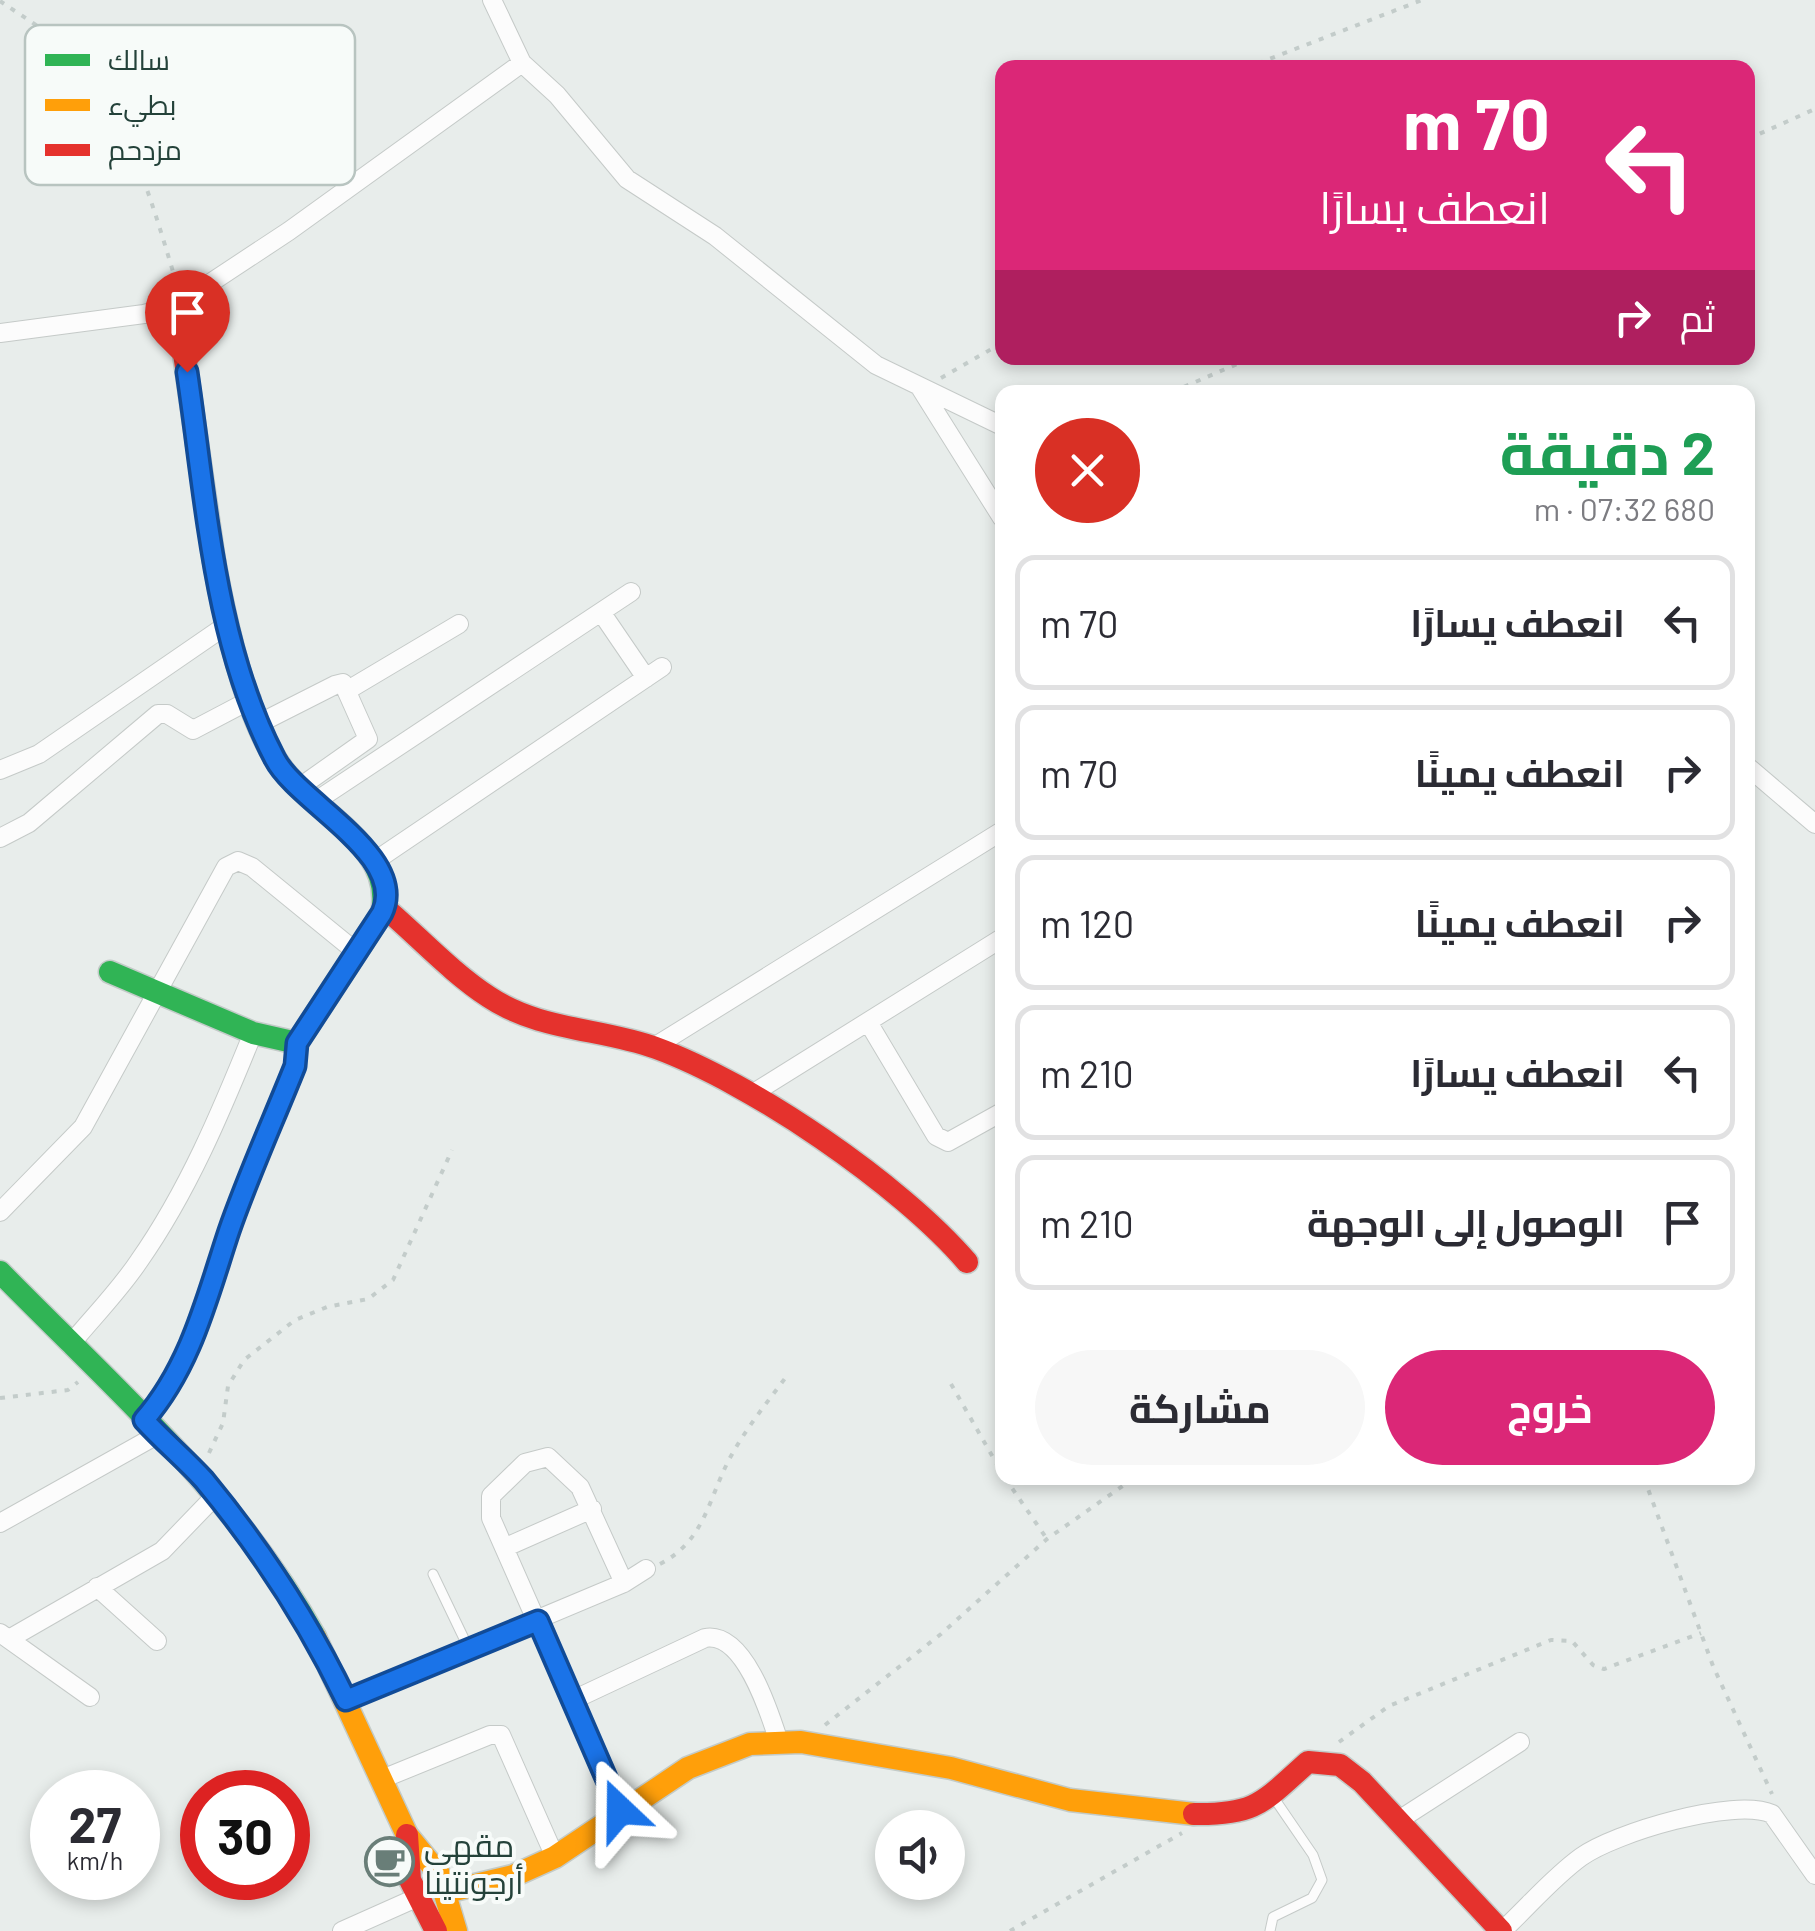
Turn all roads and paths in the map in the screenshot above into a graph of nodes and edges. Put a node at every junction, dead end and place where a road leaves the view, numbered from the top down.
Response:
1 (492, 0) edge
2 (1422, 0) edge
3 (0, 1) edge
4 (32, 25) edge
5 (1267, 60) edge
6 (522, 63) junction
7 (1815, 109) edge
8 (1755, 136) edge
9 (355, 183) edge
10 (145, 185) edge
11 (353, 185) edge
12 (177, 305) junction
13 (0, 333) edge
14 (995, 347) edge
15 (1236, 365) edge
16 (1188, 385) edge
17 (921, 389) junction
18 (995, 423) edge
19 (995, 507) edge
20 (631, 592) dead end
21 (601, 612) junction
22 (228, 624) junction
23 (459, 624) dead end
24 (662, 667) dead end
25 (646, 678) junction
26 (348, 690) junction
27 (252, 699) junction
28 (260, 723) junction
29 (0, 770) edge
30 (1755, 774) edge
31 (308, 794) junction
32 (1815, 824) edge
33 (995, 835) edge
34 (0, 838) edge
35 (372, 862) junction
36 (385, 908) junction
37 (995, 942) edge
38 (354, 951) junction
39 (110, 972) dead end
40 (160, 993) junction
41 (868, 1022) junction
42 (253, 1033) junction
43 (297, 1043) junction
44 (654, 1048) junction
45 (752, 1094) junction
46 (995, 1116) edge
47 (452, 1150) dead end
48 (0, 1212) edge
49 (967, 1262) dead end
50 (0, 1272) edge
51 (70, 1345) junction
52 (94, 1369) junction
53 (789, 1373) dead end
54 (952, 1384) dead end
55 (0, 1398) edge
56 (151, 1427) junction
57 (995, 1460) edge
58 (200, 1476) junction
59 (1010, 1485) edge
60 (1124, 1485) edge
61 (1647, 1485) edge
62 (216, 1495) junction
63 (592, 1509) junction
64 (0, 1523) edge
65 (1048, 1538) junction
66 (506, 1546) junction
67 (646, 1569) joint
68 (433, 1574) dead end
69 (624, 1583) junction
70 (97, 1587) junction
71 (538, 1621) junction
72 (1701, 1633) junction
73 (5, 1636) edge
74 (157, 1641) dead end
75 (469, 1650) junction
76 (90, 1697) dead end
77 (346, 1700) junction
78 (572, 1700) junction
79 (790, 1742) junction
80 (1520, 1742) dead end
81 (1324, 1761) junction
82 (382, 1779) junction
83 (1272, 1796) junction
84 (620, 1810) junction
85 (1196, 1814) junction
86 (1778, 1818) junction
87 (1399, 1820) junction
88 (407, 1835) junction
89 (555, 1856) junction
90 (1815, 1875) edge
91 (446, 1892) junction
92 (416, 1898) junction
93 (342, 1931) edge
94 (436, 1931) edge
95 (456, 1931) edge
96 (1010, 1931) edge
97 (1270, 1931) edge
98 (1501, 1931) edge

1 - 6 street
2 - 5 path
3 - 4 path
6 - 9 street
6 - 17 street
7 - 8 path
10 - 12 path
11 - 12 street
12 - 13 street
12 - 22 street
14 - 17 path
15 - 16 path
17 - 18 street
17 - 19 street
20 - 21 street
21 - 25 street
21 - 31 street
22 - 27 street
22 - 29 street
23 - 26 street
24 - 25 street
25 - 35 street
26 - 28 street
26 - 31 street
27 - 28 street
27 - 34 street
28 - 31 street
30 - 32 street
31 - 35 street
33 - 44 street
35 - 36 street
36 - 38 street
36 - 44 street
37 - 41 street
38 - 40 street
38 - 43 street
39 - 40 street
40 - 42 street
40 - 48 street
41 - 45 street
41 - 46 street
42 - 43 street
42 - 51 street
43 - 56 street
44 - 45 street
45 - 49 street
47 - 58 path
50 - 51 street
51 - 52 street
52 - 55 path
52 - 56 street
53 - 67 path
54 - 57 path
56 - 58 street
56 - 64 street
58 - 62 street
59 - 65 path
60 - 65 path
61 - 72 path
62 - 70 street
62 - 77 street
63 - 66 street
63 - 66 street
63 - 69 street
65 - 79 path
66 - 71 street
67 - 69 street
68 - 75 lane
69 - 71 street
70 - 73 street
70 - 74 street
71 - 75 street
71 - 78 street
72 - 81 path
72 - 86 path
73 - 76 street
75 - 77 street
77 - 82 street
78 - 79 street
78 - 84 street
79 - 84 street
79 - 85 street
80 - 87 street
81 - 83 street
81 - 87 street
82 - 88 street
82 - 89 street
83 - 85 street
83 - 97 lane
84 - 89 street
85 - 96 path
86 - 90 street
86 - 98 street
87 - 98 street
88 - 91 street
88 - 92 street
89 - 91 street
91 - 95 street
92 - 93 street
92 - 94 street

